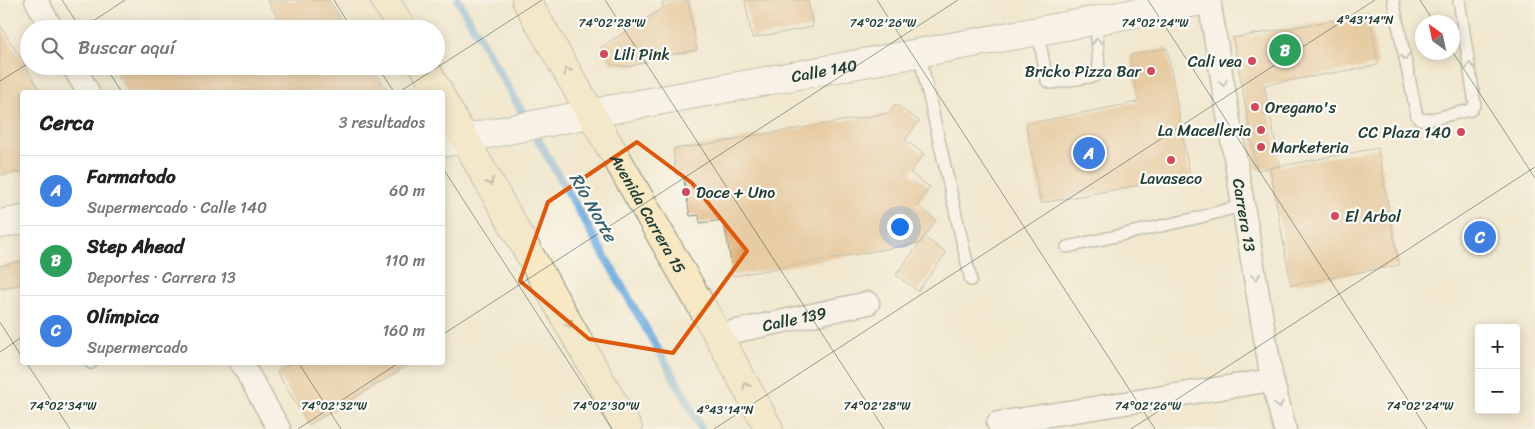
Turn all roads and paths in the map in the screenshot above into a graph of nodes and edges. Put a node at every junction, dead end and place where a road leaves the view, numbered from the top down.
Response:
1 (36, 0) edge
2 (385, 0) edge
3 (526, 0) edge
4 (1208, 0) edge
5 (1393, 0) edge
6 (1459, 0) edge
7 (47, 20) edge
8 (397, 20) edge
9 (1096, 20) junction
10 (1038, 31) junction
11 (919, 53) junction
12 (78, 75) edge
13 (429, 75) edge
14 (87, 90) edge
15 (438, 90) edge
16 (445, 104) edge
17 (584, 115) junction
18 (464, 139) edge
19 (1244, 205) junction
20 (20, 220) edge
21 (0, 224) edge
22 (1067, 247) dead end
23 (971, 280) dead end
24 (868, 303) dead end
25 (718, 335) junction
26 (243, 365) edge
27 (1272, 380) junction
28 (998, 423) dead end
29 (279, 429) edge
30 (628, 429) edge
31 (769, 429) edge
32 (1285, 429) edge

1 - 7 street
2 - 8 main road
17 -> 3 main road, Avenida Carrera 15
4 - 9 street, Calle 140
4 -> 19 street, Carrera 13
5 -> 6 lane
9 - 10 street, Calle 140
10 -> 9 lane
10 - 11 street, Calle 140
11 - 17 street, Calle 140
11 - 23 lane
12 - 14 street
13 - 15 main road
16 - 18 main road
17 - 18 street, Calle 140
17 - 25 main road, Avenida Carrera 15
18 -> 30 main road
19 - 22 lane
19 -> 27 street, Carrera 13
20 - 21 street
24 - 25 street, Calle 139
31 -> 25 main road, Avenida Carrera 15
26 - 29 street
27 - 28 street
27 -> 32 street, Carrera 13

